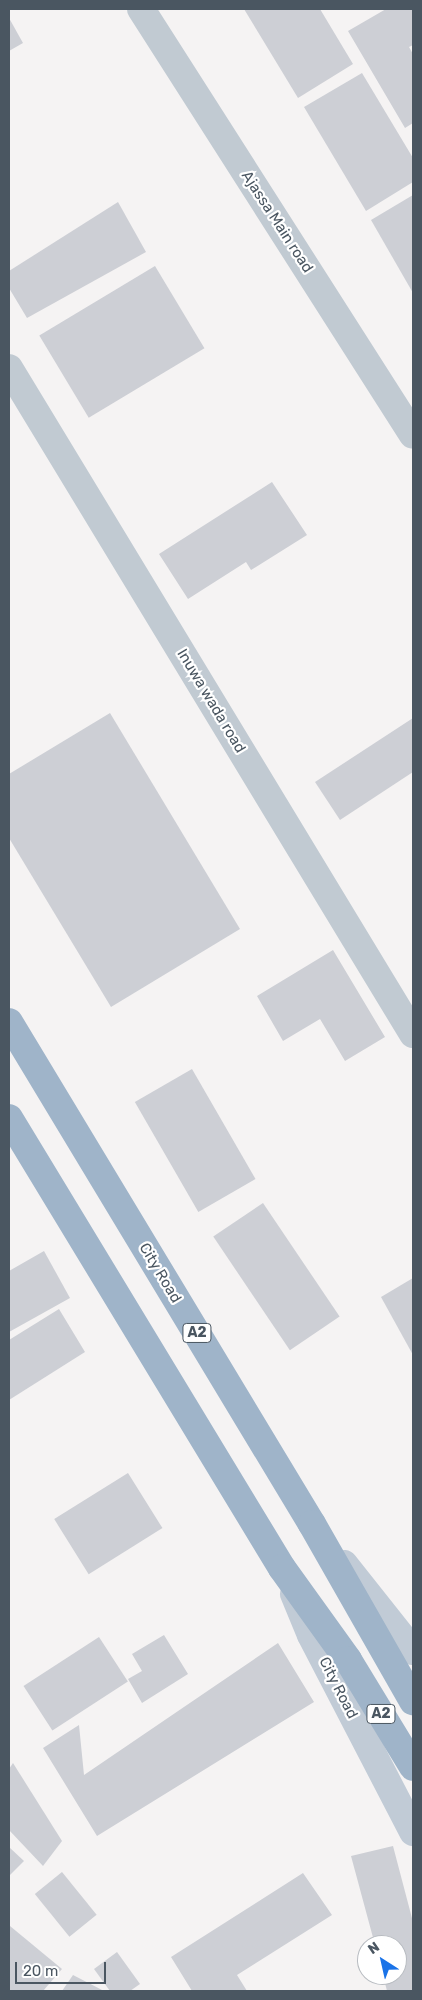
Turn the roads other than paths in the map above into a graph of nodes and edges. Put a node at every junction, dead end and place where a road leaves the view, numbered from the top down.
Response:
1 (141, 9) edge
2 (9, 368) edge
3 (413, 435) edge
4 (9, 1022) edge
5 (413, 1034) edge
6 (9, 1118) edge
7 (312, 1524) junction
8 (282, 1568) junction
9 (413, 1651) edge
10 (413, 1701) edge
11 (413, 1768) edge
12 (413, 1832) edge

1 - 3 street, Ajassa Main road
2 - 5 street, Inuwa wada road
4 - 7 highway, City Road / A2
6 - 8 highway, City Road / A2
7 - 9 main road, City Road / A2
7 - 10 highway, City Road / A2
8 - 11 highway, City Road / A2
8 - 12 main road, City Road / A2

